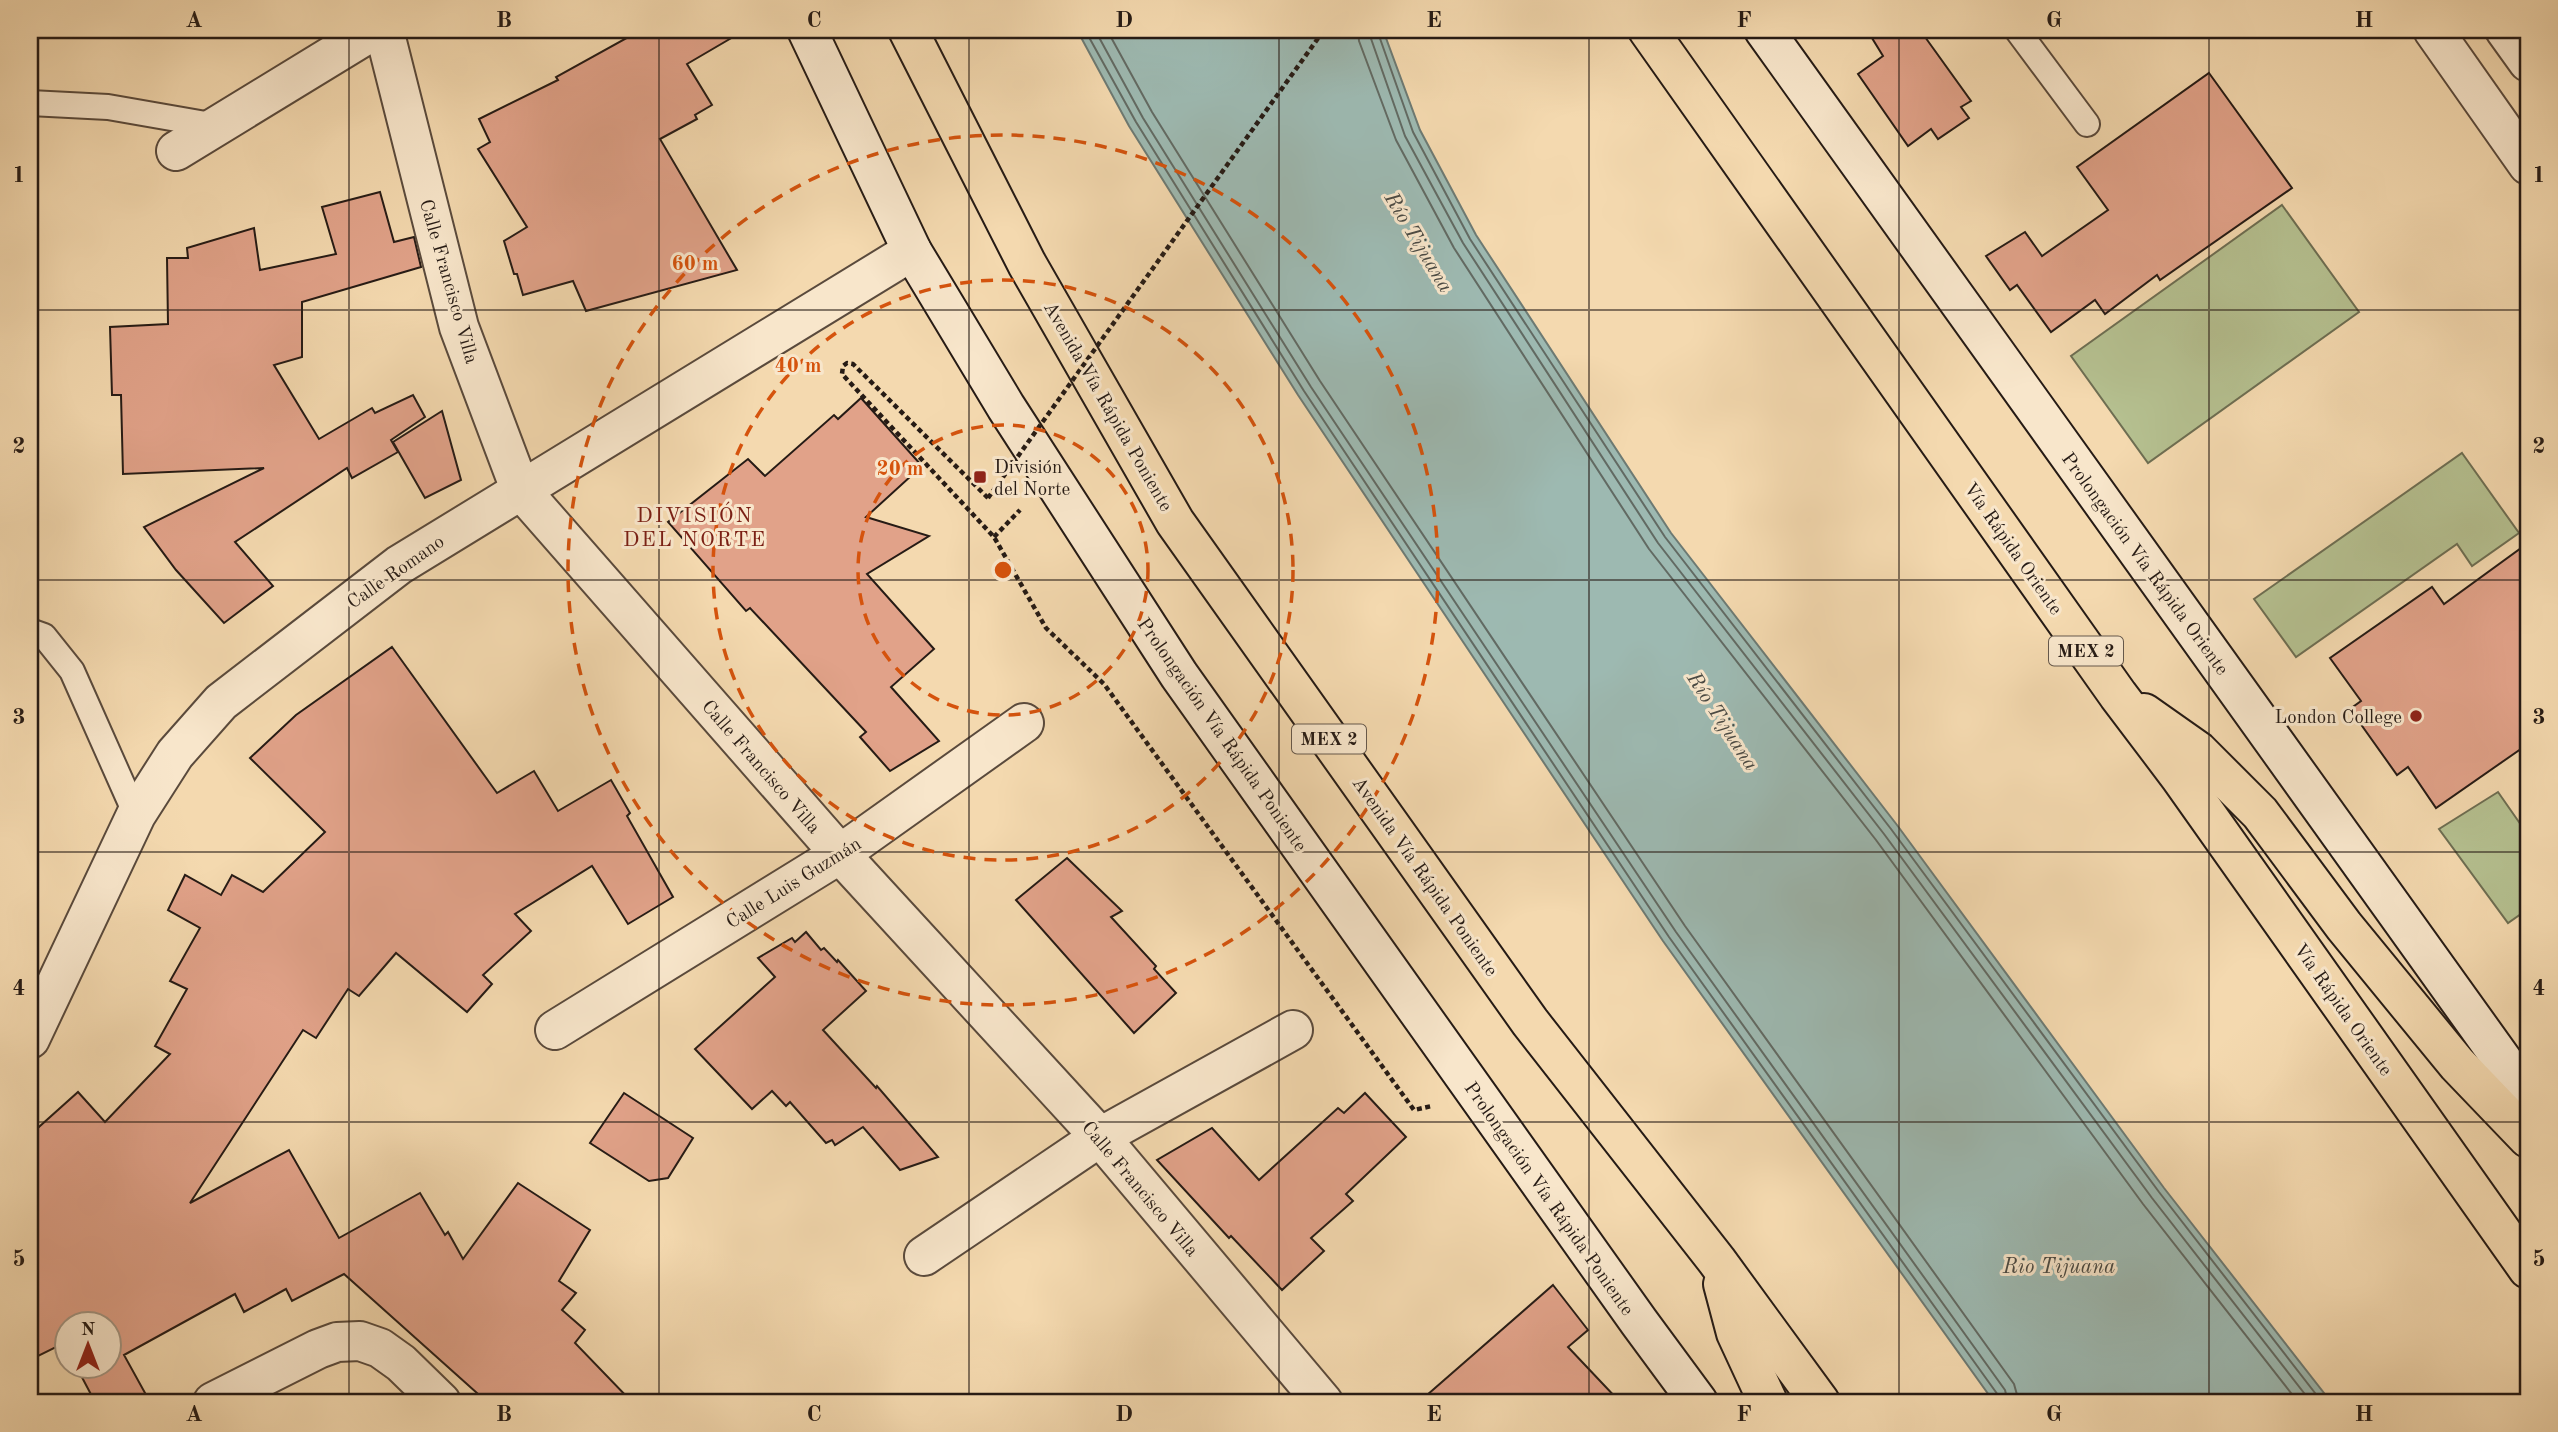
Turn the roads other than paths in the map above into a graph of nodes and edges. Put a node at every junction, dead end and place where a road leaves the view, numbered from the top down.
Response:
1 (374, 30) edge
2 (384, 30) edge
3 (807, 30) edge
4 (908, 30) edge
5 (1648, 30) edge
6 (1764, 30) edge
7 (2017, 30) edge
8 (2433, 30) edge
9 (2505, 30) edge
10 (2528, 62) edge
11 (30, 103) edge
12 (2087, 124) dead end
13 (217, 126) junction
14 (176, 150) dead end
15 (2528, 165) edge
16 (912, 251) junction
17 (520, 489) junction
18 (30, 631) edge
19 (2118, 695) junction
20 (1024, 723) dead end
21 (136, 815) junction
22 (840, 854) junction
23 (555, 1030) dead end
24 (1293, 1030) dead end
25 (30, 1039) edge
26 (2528, 1096) edge
27 (1100, 1138) junction
28 (2528, 1138) edge
29 (924, 1256) dead end
30 (1717, 1261) junction
31 (2528, 1269) edge
32 (213, 1402) edge
33 (441, 1402) edge
34 (1323, 1402) edge
35 (1698, 1402) edge
36 (1768, 1402) edge
37 (1820, 1402) edge

1 - 13 street
2 - 17 street, Calle Francisco Villa
3 - 16 street, Prolongación Vía Rápida Poniente
4 - 30 highway, Avenida Vía Rápida Poniente / MEX 2
5 - 19 highway, Vía Rápida Oriente / MEX 2
6 - 26 street, Prolongación Vía Rápida Oriente
7 - 12 lane
8 - 15 street
9 - 10 street
11 - 13 lane
13 - 14 street
16 - 17 street, Calle Romano
16 - 35 street, Prolongación Vía Rápida Poniente
17 - 21 street, Calle Romano
17 - 22 street, Calle Francisco Villa
18 - 21 lane
19 - 28 highway
19 - 31 highway, Vía Rápida Oriente / MEX 2
20 - 22 street, Calle Luis Guzmán
21 - 25 street, Calle Romano
22 - 23 street, Calle Luis Guzmán
22 - 27 street, Calle Francisco Villa
24 - 27 street
27 - 29 street
27 - 34 street, Calle Francisco Villa
30 - 36 highway
30 - 37 highway, Avenida Vía Rápida Poniente / MEX 2
32 - 33 street

